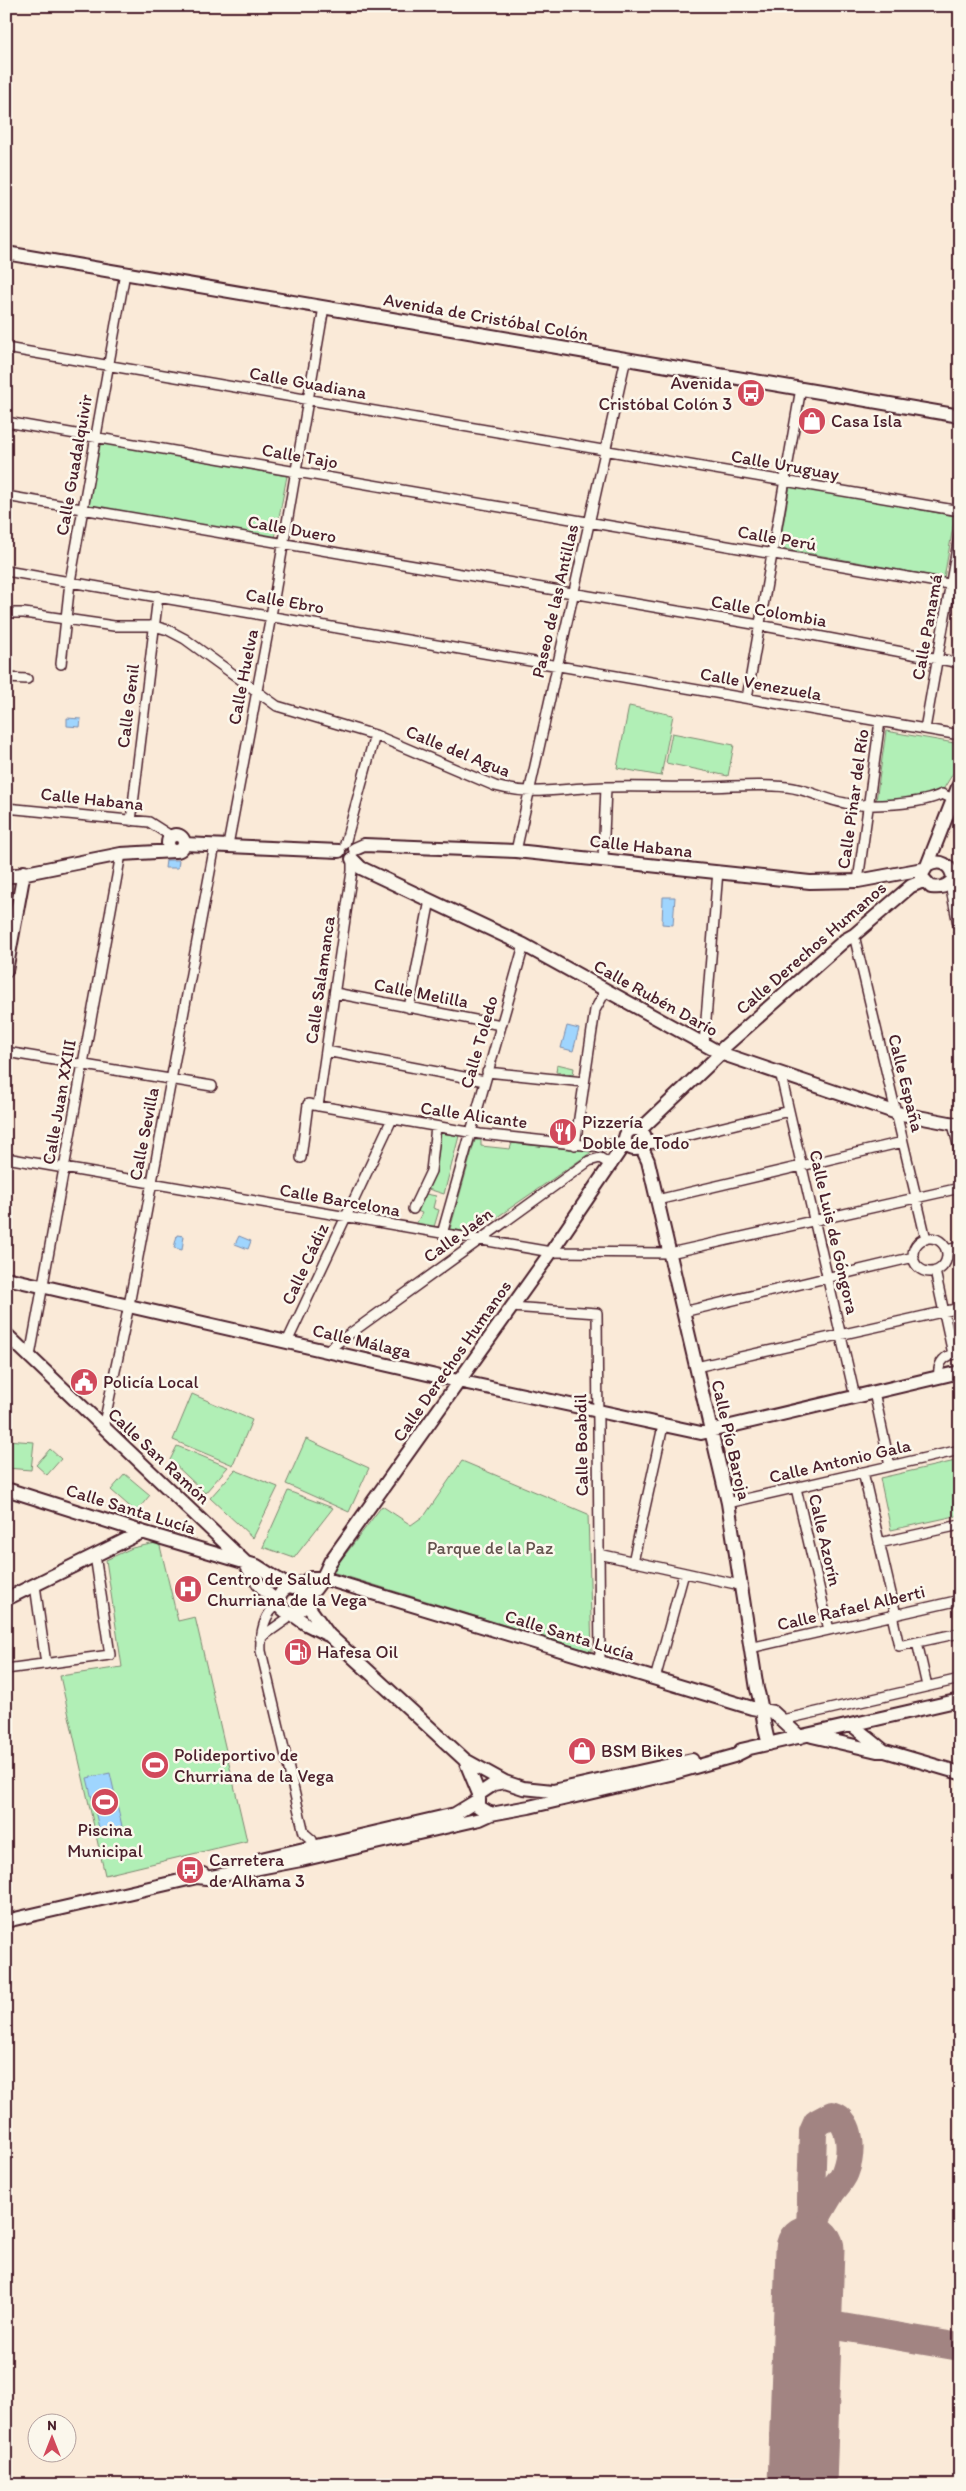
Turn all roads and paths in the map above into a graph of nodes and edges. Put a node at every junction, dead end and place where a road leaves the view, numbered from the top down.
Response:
1 (6, 253) edge
2 (125, 273) junction
3 (324, 307) junction
4 (6, 348) edge
5 (626, 358) junction
6 (108, 365) junction
7 (801, 388) junction
8 (309, 399) junction
9 (960, 416) edge
10 (6, 422) edge
11 (96, 438) junction
12 (605, 451) junction
13 (296, 472) junction
14 (784, 481) junction
15 (6, 496) edge
16 (83, 510) junction
17 (960, 511) edge
18 (589, 522) junction
19 (960, 531) edge
20 (284, 544) junction
21 (772, 554) junction
22 (6, 571) edge
23 (70, 582) junction
24 (955, 585) edge
25 (573, 594) junction
26 (158, 596) junction
27 (6, 613) edge
28 (271, 616) junction
29 (65, 618) junction
30 (154, 626) junction
31 (759, 626) junction
32 (938, 658) junction
33 (960, 662) edge
34 (61, 664) dead end
35 (557, 665) junction
36 (6, 678) edge
37 (28, 679) dead end
38 (257, 692) junction
39 (747, 698) junction
40 (880, 721) junction
41 (926, 729) junction
42 (375, 735) junction
43 (960, 735) edge
44 (960, 782) edge
45 (606, 788) junction
46 (529, 793) junction
47 (952, 799) junction
48 (869, 805) junction
49 (6, 808) edge
50 (131, 821) junction
51 (171, 836) joint
52 (215, 845) junction
53 (228, 845) junction
54 (936, 846) junction
55 (179, 847) junction
56 (348, 851) junction
57 (516, 851) junction
58 (120, 854) junction
59 (603, 859) junction
60 (950, 864) edge
61 (718, 871) junction
62 (24, 872) junction
63 (924, 872) junction
64 (6, 877) edge
65 (954, 880) edge
66 (858, 882) junction
67 (430, 900) junction
68 (960, 934) edge
69 (854, 936) junction
70 (524, 945) junction
71 (6, 971) edge
72 (606, 990) junction
73 (335, 994) junction
74 (409, 1008) junction
75 (501, 1025) junction
76 (704, 1044) junction
77 (326, 1051) junction
78 (6, 1052) edge
79 (720, 1054) junction
80 (83, 1064) junction
81 (486, 1076) junction
82 (781, 1076) junction
83 (171, 1079) junction
84 (584, 1082) junction
85 (212, 1086) dead end
86 (318, 1106) junction
87 (789, 1111) junction
88 (897, 1113) junction
89 (392, 1119) junction
90 (956, 1124) edge
91 (436, 1127) junction
92 (640, 1130) junction
93 (470, 1133) junction
94 (904, 1142) junction
95 (575, 1144) junction
96 (633, 1144) junction
97 (960, 1154) edge
98 (6, 1158) edge
99 (301, 1158) dead end
100 (612, 1165) junction
101 (802, 1166) junction
102 (64, 1169) junction
103 (152, 1185) junction
104 (960, 1188) edge
105 (917, 1197) junction
106 (657, 1200) junction
107 (413, 1209) dead end
108 (344, 1217) junction
109 (814, 1220) junction
110 (442, 1234) junction
111 (926, 1238) junction
112 (477, 1241) junction
113 (960, 1247) edge
114 (946, 1250) junction
115 (551, 1252) junction
116 (670, 1253) junction
117 (914, 1257) junction
118 (935, 1271) junction
119 (6, 1278) edge
120 (828, 1278) junction
121 (43, 1284) junction
122 (129, 1305) junction
123 (512, 1307) junction
124 (960, 1308) edge
125 (683, 1312) junction
126 (944, 1312) junction
127 (6, 1334) edge
128 (841, 1335) junction
129 (287, 1342) junction
130 (326, 1351) junction
131 (956, 1354) edge
132 (30, 1356) junction
133 (696, 1367) junction
134 (960, 1372) edge
135 (939, 1377) junction
136 (458, 1381) junction
137 (874, 1392) junction
138 (855, 1397) junction
139 (596, 1411) junction
140 (663, 1426) junction
141 (103, 1428) junction
142 (710, 1431) junction
143 (960, 1450) edge
144 (890, 1466) junction
145 (864, 1472) junction
146 (6, 1488) edge
147 (796, 1488) junction
148 (728, 1503) junction
149 (960, 1525) edge
150 (142, 1532) junction
151 (879, 1543) junction
152 (598, 1554) junction
153 (95, 1555) junction
154 (245, 1562) junction
155 (633, 1562) junction
156 (684, 1573) junction
157 (323, 1578) junction
158 (35, 1585) junction
159 (740, 1586) junction
160 (292, 1588) junction
161 (6, 1599) edge
162 (305, 1600) junction
163 (960, 1600) edge
164 (279, 1603) junction
165 (291, 1613) junction
166 (894, 1615) junction
167 (829, 1630) junction
168 (960, 1633) edge
169 (329, 1635) junction
170 (260, 1638) junction
171 (918, 1642) junction
172 (750, 1648) junction
173 (600, 1663) junction
174 (46, 1664) junction
175 (6, 1669) edge
176 (655, 1679) junction
177 (960, 1679) edge
178 (927, 1686) junction
179 (960, 1700) edge
180 (764, 1710) junction
181 (881, 1718) junction
182 (782, 1720) junction
183 (852, 1725) junction
184 (804, 1736) junction
185 (873, 1742) junction
186 (769, 1744) junction
187 (748, 1749) junction
188 (885, 1751) junction
189 (465, 1760) junction
190 (960, 1773) edge
191 (505, 1782) junction
192 (523, 1788) junction
193 (478, 1797) junction
194 (520, 1806) junction
195 (488, 1812) junction
196 (314, 1847) junction
197 (197, 1877) junction
198 (6, 1921) edge

1 - 2 street, Avenida de Cristóbal Colón
2 - 3 street, Avenida de Cristóbal Colón
2 - 6 street, Calle Guadalquivir
3 - 5 street, Avenida de Cristóbal Colón
3 - 8 street, Calle Huelva
4 - 6 street, Calle Guadiana
5 - 7 street, Avenida de Cristóbal Colón
5 - 12 street, Paseo de las Antillas
6 - 8 street, Calle Guadiana
6 - 11 street, Calle Guadalquivir
7 - 9 street, Avenida de Cristóbal Colón
7 - 14 street
8 - 12 street, Calle Guadiana
8 - 13 street, Calle Huelva
10 - 11 street, Calle Tajo
11 - 13 street, Calle Tajo
11 - 16 street, Calle Guadalquivir
12 - 14 street, Calle Uruguay
12 - 18 street, Paseo de las Antillas
13 - 18 street, Calle Tajo
13 - 20 street, Calle Huelva
14 - 17 street, Calle Uruguay
14 - 21 street
15 - 16 street, Calle Duero
16 - 20 street, Calle Duero
16 - 23 street, Calle Guadalquivir
18 - 21 street, Calle Perú
18 - 25 street, Paseo de las Antillas
19 - 24 street, Calle Panamá
20 - 25 street, Calle Duero
20 - 28 street, Calle Huelva
21 - 24 street, Calle Perú
21 - 31 street
22 - 23 street, Calle Ebro
23 - 26 street, Calle Ebro
23 - 29 street, Calle Guadalquivir
24 - 32 street, Calle Panamá
25 - 31 street, Calle Colombia
25 - 35 street, Paseo de las Antillas
26 - 28 street, Calle Ebro
26 - 30 street, Calle Genil
27 - 29 street, Calle del Agua
28 - 35 street, Calle Ebro
28 - 38 street, Calle Huelva
29 - 30 street, Calle del Agua
29 - 34 street, Calle Guadalquivir
30 - 38 street, Calle del Agua
30 - 50 street, Calle Genil
31 - 32 street, Calle Colombia
31 - 39 street
32 - 33 street, Calle Colombia
32 - 41 street, Calle Panamá
35 - 39 street, Calle Venezuela
35 - 46 street, Paseo de las Antillas
36 - 37 street
38 - 42 street, Calle del Agua
38 - 53 street, Calle Huelva
39 - 40 street, Calle Venezuela
40 - 41 street, Calle Venezuela
40 - 48 street, Calle Pinar del Río
41 - 43 street, Calle Venezuela
42 - 46 street, Calle del Agua
42 - 56 street, Calle Salamanca
44 - 47 street
45 - 46 street, Calle del Agua
45 - 48 street, Calle del Agua
45 - 59 street
46 - 57 street, Paseo de las Antillas
47 - 48 street, Calle del Agua
47 - 54 street
48 - 66 street, Calle Pinar del Río
49 - 50 street, Calle Habana
50 - 51 street, Calle Habana
51 - 55 street
52 - 53 street, Calle Habana
52 - 55 street, Calle Habana
52 - 83 street, Calle Sevilla
53 - 56 street, Calle Habana
54 - 60 street
54 - 63 street
55 - 58 street, Calle Habana
56 - 57 street, Calle Habana
56 - 67 street, Calle Rubén Darío
56 - 73 street, Calle Salamanca
57 - 59 street, Calle Habana
58 - 62 street, Calle Habana
58 - 80 street, Calle Juan XXIII
59 - 61 street, Calle Habana
60 - 63 street, Calle Habana
60 - 65 street
61 - 66 street, Calle Habana
61 - 76 street
62 - 64 street, Calle Habana
62 - 71 street
63 - 65 street
63 - 66 street, Calle Habana
63 - 69 street, Calle Derechos Humanos
65 - 68 street
67 - 70 street, Calle Rubén Darío
67 - 74 street
69 - 79 street, Calle Derechos Humanos
69 - 88 street, Calle España
70 - 72 street, Calle Rubén Darío
70 - 75 street, Calle Toledo
72 - 76 street, Calle Rubén Darío
72 - 84 street
73 - 74 street, Calle Melilla
73 - 77 street, Calle Salamanca
74 - 75 street, Calle Melilla
75 - 81 street, Calle Toledo
76 - 79 street, Calle Rubén Darío
77 - 81 street
77 - 86 street, Calle Salamanca
78 - 80 street
79 - 82 street, Calle Rubén Darío
79 - 92 street, Calle Derechos Humanos
80 - 83 street
80 - 102 street, Calle Juan XXIII
81 - 84 street
81 - 93 street, Calle Toledo
82 - 87 street, Calle Luis de Góngora
82 - 88 street, Calle Rubén Darío
83 - 85 street
83 - 103 street, Calle Sevilla
84 - 95 street
86 - 89 street, Calle Alicante
86 - 99 street
87 - 96 street, Calle Alicante
87 - 101 street, Calle Luis de Góngora
88 - 90 street, Calle Rubén Darío
88 - 94 street, Calle España
89 - 91 street, Calle Alicante
89 - 108 street, Calle Cádiz
90 - 97 street
91 - 93 street, Calle Alicante
91 - 107 street
92 - 96 street, Calle Pío Baroja
92 - 96 street, Calle Derechos Humanos
93 - 95 street, Calle Alicante
93 - 110 street, Calle Toledo
94 - 101 street
94 - 105 street, Calle España
95 - 96 street, Calle Alicante
96 - 100 street, Calle Derechos Humanos
96 - 106 street, Calle Pío Baroja
98 - 102 street, Calle Barcelona
100 - 112 street, Calle Jaén
100 - 115 street, Calle Derechos Humanos
101 - 106 street
101 - 109 street, Calle Luis de Góngora
102 - 103 street, Calle Barcelona
102 - 121 street, Calle Juan XXIII
103 - 108 street, Calle Barcelona
103 - 122 street, Calle Sevilla
104 - 105 street, Calle Barcelona
105 - 109 street, Calle Barcelona
105 - 111 street, Calle España
106 - 116 street, Calle Pío Baroja
108 - 110 street, Calle Barcelona
108 - 129 street, Calle Cádiz
109 - 116 street, Calle Barcelona
109 - 120 street, Calle Luis de Góngora
110 - 112 street, Calle Barcelona
111 - 114 street
111 - 117 street
112 - 115 street, Calle Barcelona
112 - 130 street, Calle Jaén
113 - 114 street
114 - 118 street
115 - 116 street, Calle Barcelona
115 - 123 street, Calle Derechos Humanos
116 - 125 street, Calle Pío Baroja
117 - 118 street
117 - 120 street
118 - 126 street
119 - 121 street, Calle Málaga
120 - 125 street
120 - 128 street, Calle Luis de Góngora
121 - 122 street, Calle Málaga
121 - 132 street, Calle Juan XXIII
122 - 129 street, Calle Málaga
122 - 141 street, Calle Sevilla
123 - 136 street, Calle Derechos Humanos
123 - 139 street, Calle Boabdil
124 - 126 street
125 - 133 street, Calle Pío Baroja
126 - 128 street
126 - 131 street
127 - 132 street, Calle San Ramón
128 - 133 street
128 - 138 street, Calle Luis de Góngora
129 - 130 street, Calle Málaga
130 - 136 street, Calle Málaga
131 - 135 street
132 - 141 street, Calle San Ramón
133 - 142 street, Calle Pío Baroja
134 - 135 street, Calle Málaga
135 - 137 street, Calle Málaga
136 - 139 street, Calle Málaga
136 - 157 street, Calle Derechos Humanos
137 - 138 street, Calle Málaga
137 - 144 street
138 - 142 street, Calle Málaga
139 - 140 street, Calle Málaga
139 - 152 street, Calle Boabdil
140 - 142 street, Calle Málaga
140 - 155 street
141 - 154 street, Calle San Ramón
142 - 148 street, Calle Pío Baroja
143 - 144 street, Calle Antonio Gala
144 - 145 street, Calle Antonio Gala
145 - 147 street, Calle Antonio Gala
145 - 151 street
146 - 150 street, Calle Santa Lucía
147 - 148 street, Calle Antonio Gala
147 - 167 street, Calle Azorín
148 - 159 street, Calle Pío Baroja
149 - 151 street
150 - 153 street
150 - 154 street, Calle Santa Lucía
151 - 166 street
152 - 155 street
152 - 173 street, Calle Boabdil
153 - 158 street
153 - 174 street
154 - 160 street, Calle San Ramón
154 - 164 street, Calle San Ramón
155 - 156 street
156 - 159 street
156 - 176 street
157 - 160 street
157 - 162 street, Calle Derechos Humanos
157 - 173 street, Calle Santa Lucía
158 - 161 street
158 - 174 street
159 - 172 street, Calle Pío Baroja
160 - 162 street
160 - 164 street
162 - 165 street
162 - 169 street
163 - 166 street, Calle Rafael Alberti
164 - 165 street
164 - 170 street
165 - 169 street
165 - 170 street
166 - 167 street, Calle Rafael Alberti
166 - 171 street
167 - 172 street, Calle Rafael Alberti
168 - 171 street
169 - 189 street
170 - 196 street
171 - 178 street
172 - 180 street, Calle Pío Baroja
173 - 176 street, Calle Santa Lucía
174 - 175 street
176 - 180 street, Calle Santa Lucía
177 - 178 street
178 - 182 street
179 - 181 street
180 - 182 street, Calle Santa Lucía
180 - 186 street, Calle Pío Baroja
181 - 183 street
181 - 185 street
182 - 184 street, Calle Santa Lucía
183 - 184 street
183 - 185 street
184 - 186 street
184 - 188 street
185 - 188 street
186 - 187 street
187 - 192 street
187 - 194 street
188 - 190 street
189 - 191 street
189 - 193 street
191 - 192 street
191 - 193 street
192 - 194 street
193 - 195 street
193 - 196 street
194 - 195 street
195 - 197 street
196 - 197 street
197 - 198 street

